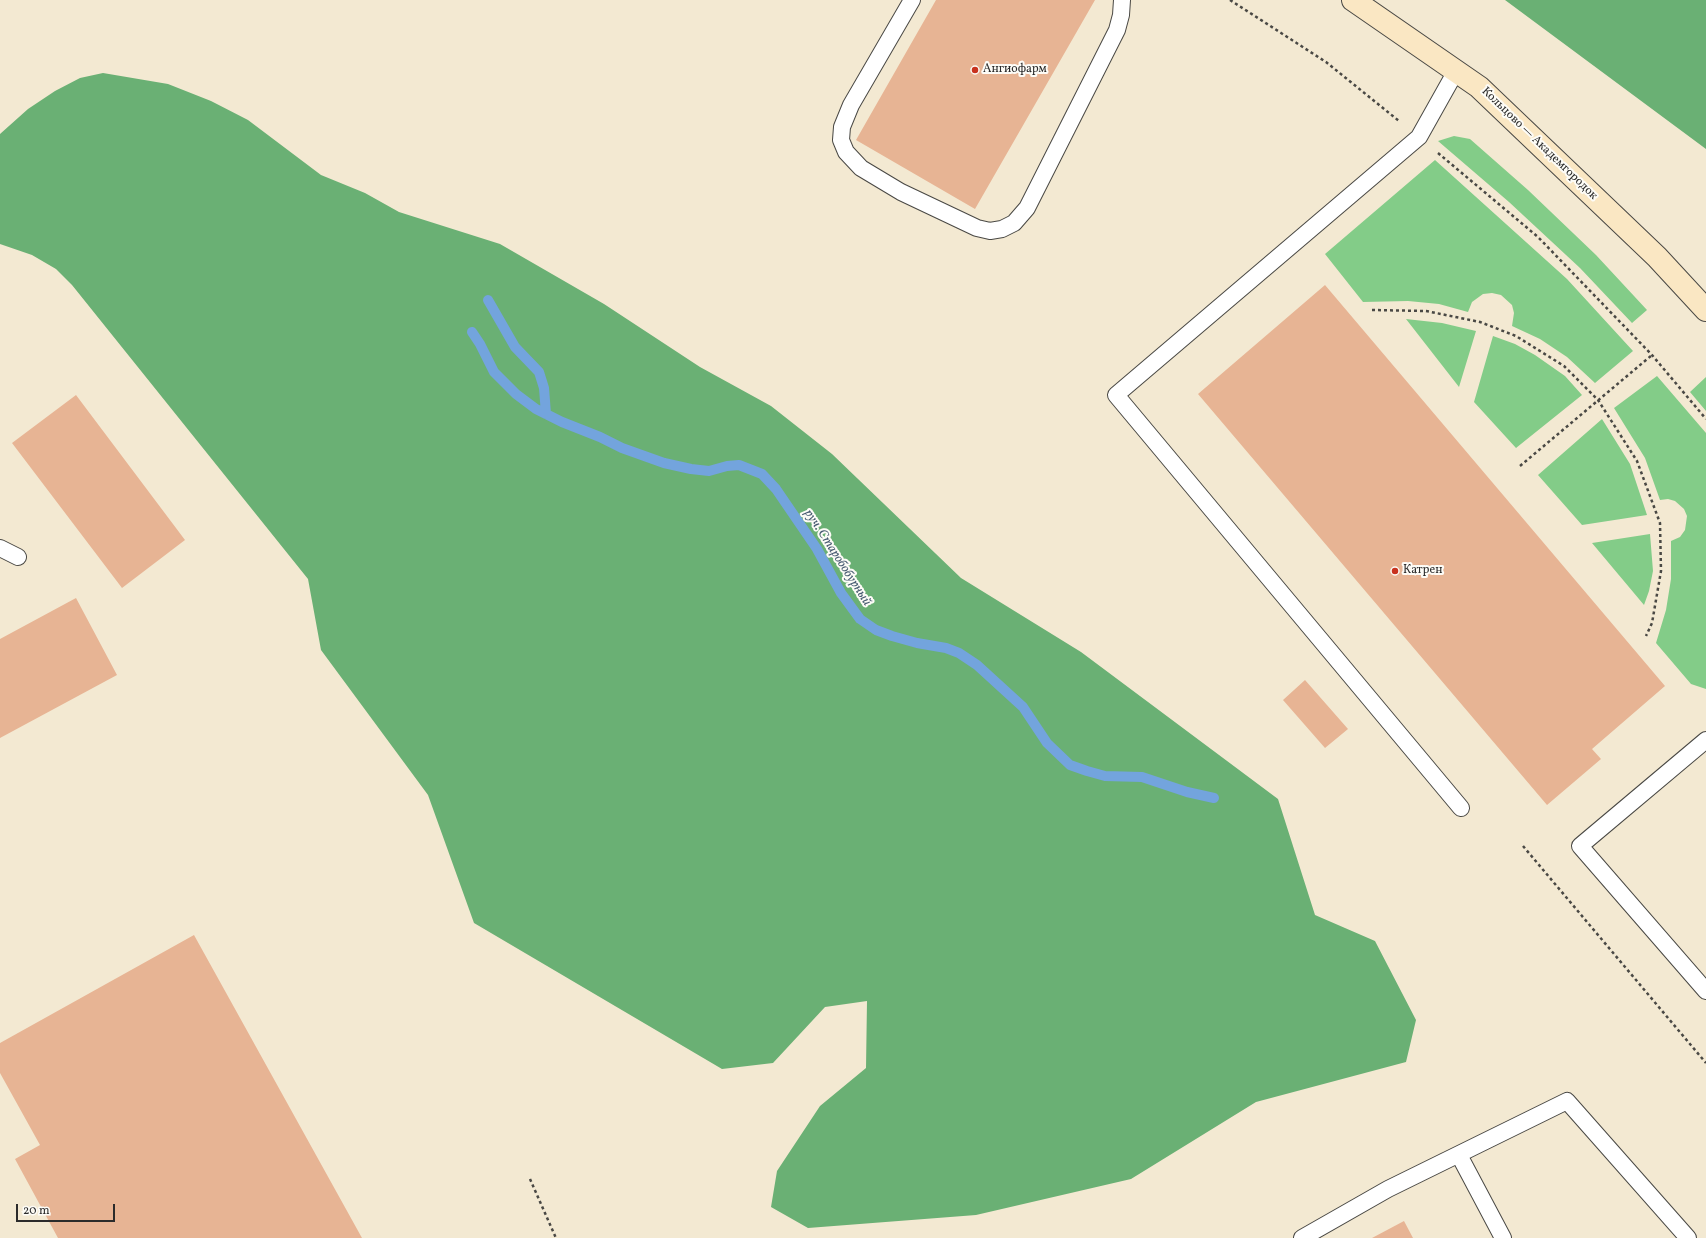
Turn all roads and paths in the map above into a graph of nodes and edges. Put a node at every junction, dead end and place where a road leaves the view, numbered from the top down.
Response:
1 (912, 0) edge
2 (1122, 0) edge
3 (1230, 0) edge
4 (1353, 0) edge
5 (1456, 71) junction
6 (1419, 137) junction
7 (1372, 310) dead end
8 (1706, 310) edge
9 (1652, 355) junction
10 (1598, 400) junction
11 (1706, 419) edge
12 (1520, 466) dead end
13 (0, 548) edge
14 (18, 557) dead end
15 (1646, 636) dead end
16 (1706, 740) edge
17 (1461, 808) dead end
18 (1523, 846) dead end
19 (1706, 991) edge
20 (1706, 1063) edge
21 (1459, 1155) junction
22 (530, 1179) dead end
23 (556, 1238) edge
24 (1302, 1238) edge
25 (1503, 1238) edge
26 (1688, 1238) edge

1 - 2 lane
3 - 6 path
4 - 5 main road, Кольцово — Академгородок
5 - 6 lane
5 - 8 main road, Кольцово — Академгородок
6 - 9 path
6 - 17 lane
7 - 10 path
9 - 10 path
9 - 11 path
10 - 12 path
10 - 15 path
13 - 14 lane
16 - 19 lane
18 - 20 path
21 - 24 lane
21 - 25 lane
21 - 26 lane
22 - 23 path

